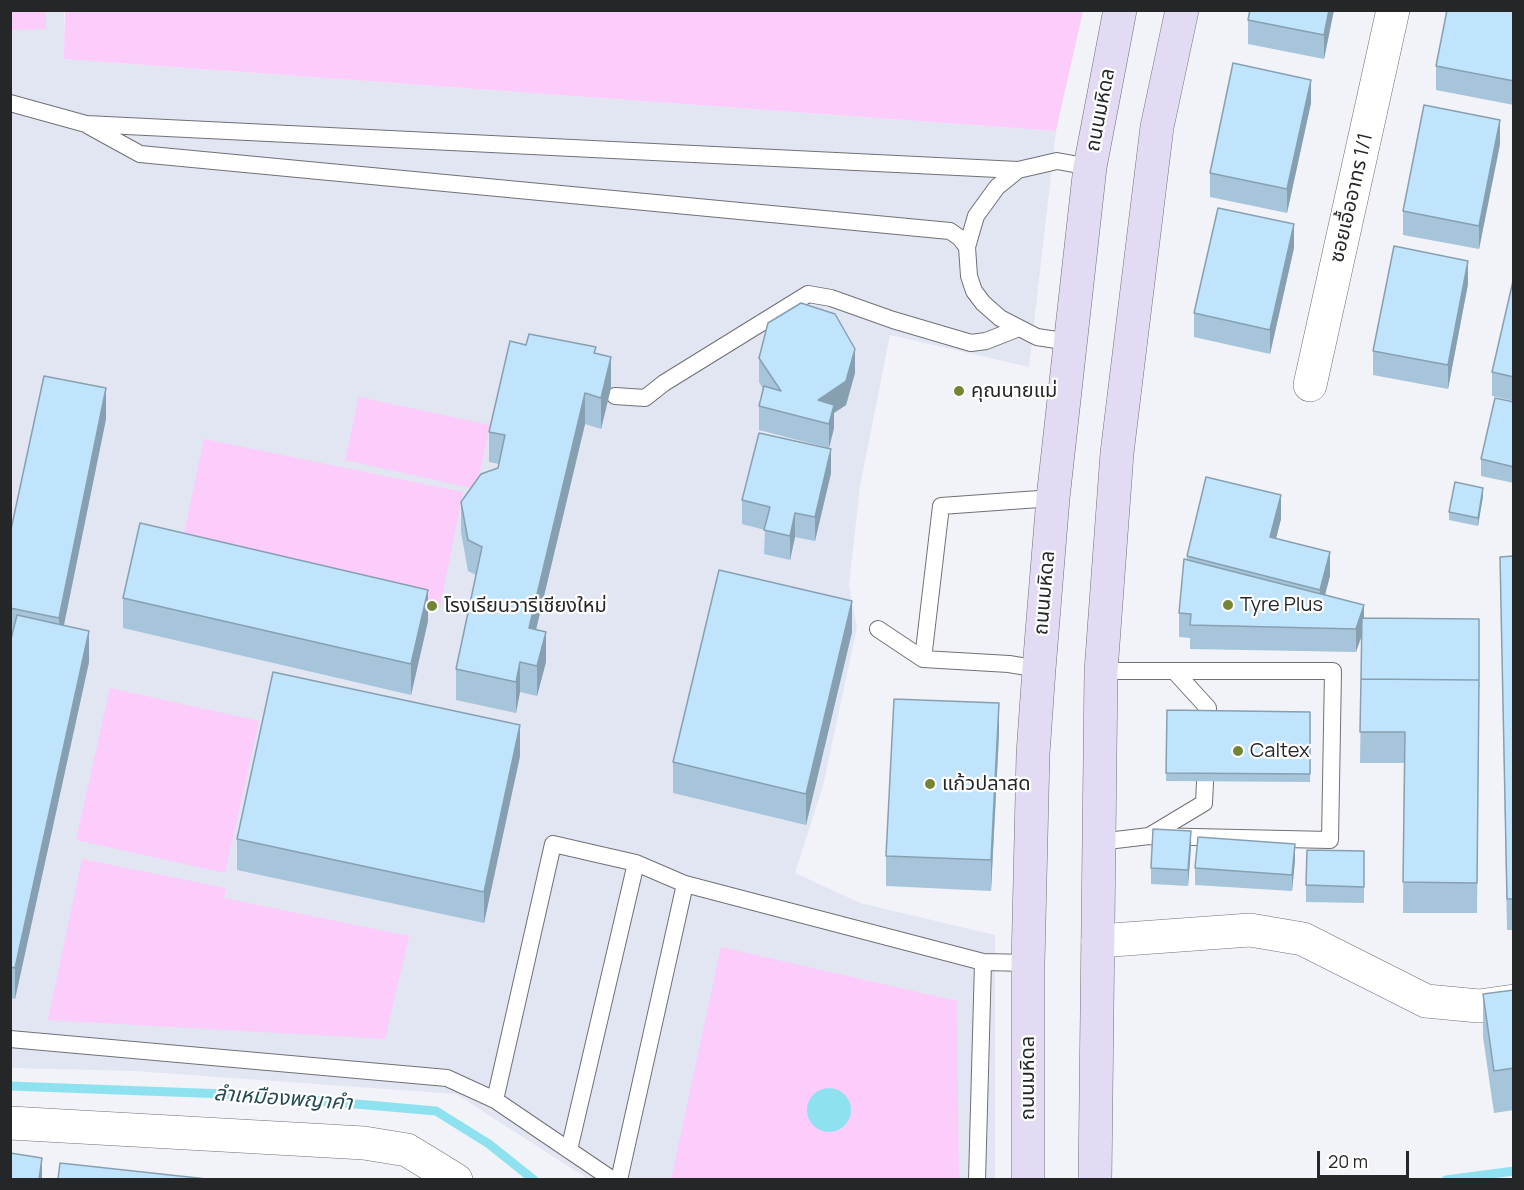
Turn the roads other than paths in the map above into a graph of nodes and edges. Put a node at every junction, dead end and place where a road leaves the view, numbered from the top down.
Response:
1 (1120, 10) edge
2 (1182, 10) edge
3 (1394, 10) edge
4 (10, 103) edge
5 (86, 124) junction
6 (1090, 167) junction
7 (1018, 170) junction
8 (967, 247) junction
9 (1020, 328) junction
10 (1070, 342) junction
11 (1310, 385) dead end
12 (615, 396) dead end
13 (1053, 498) junction
14 (878, 630) dead end
15 (923, 659) junction
16 (1039, 669) junction
17 (1101, 671) junction
18 (1176, 672) junction
19 (1149, 836) junction
20 (1099, 842) junction
21 (636, 863) junction
22 (685, 884) junction
23 (1098, 941) junction
24 (983, 962) junction
25 (1028, 963) junction
26 (1514, 1001) edge
27 (10, 1039) edge
28 (495, 1100) junction
29 (10, 1123) edge
30 (569, 1150) junction
31 (456, 1179) edge
32 (613, 1179) edge
33 (619, 1179) edge
34 (977, 1179) edge
35 (1028, 1179) edge
36 (1095, 1179) edge

1 - 6 main road, ถนนมหิดล
2 - 17 main road
3 - 11 street, ซอยเอื้ออาทร 1/1
4 - 5 lane
5 - 7 lane
5 - 8 lane
6 - 7 lane
6 - 10 main road, ถนนมหิดล
7 - 8 lane
8 - 9 lane
9 - 10 lane
9 - 12 lane
10 - 13 main road, ถนนมหิดล
13 - 15 lane
13 - 16 main road, ถนนมหิดล
14 - 15 lane
15 - 16 lane
16 - 25 main road, ถนนมหิดล
17 - 18 lane
17 - 20 main road
18 - 19 lane
18 - 19 lane
19 - 20 lane
20 - 23 main road
21 - 22 lane
21 - 28 lane
21 - 30 lane
22 - 24 lane
22 - 33 lane
23 - 26 street
23 - 36 main road
24 - 25 lane
24 - 34 lane
25 - 35 main road, ถนนมหิดล
27 - 28 lane
28 - 30 lane
29 - 31 street
30 - 32 lane

